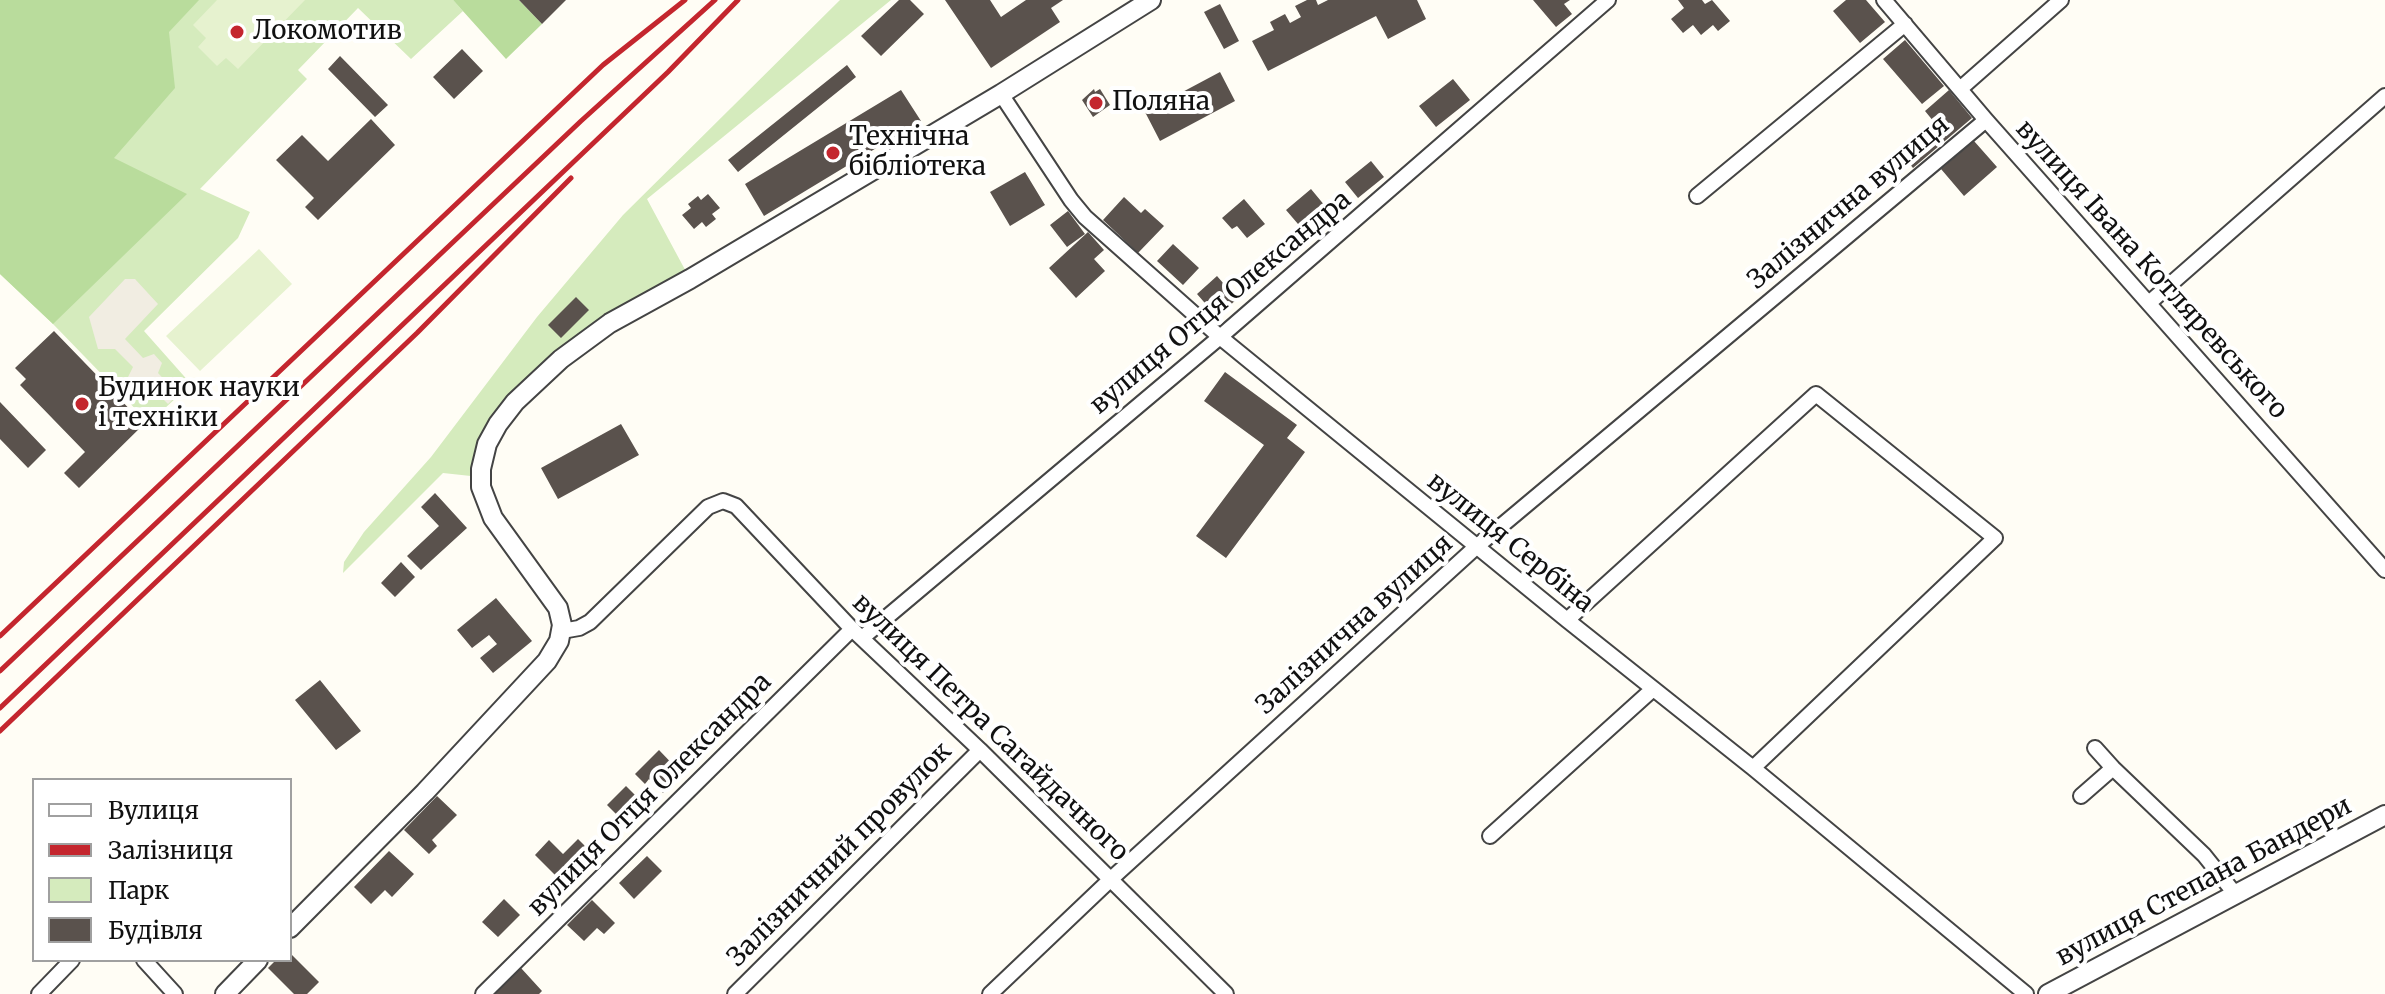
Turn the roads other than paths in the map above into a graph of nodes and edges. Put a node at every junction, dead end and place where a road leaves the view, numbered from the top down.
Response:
1 (1151, 0) edge
2 (1608, 0) edge
3 (1884, 0) edge
4 (2061, 0) edge
5 (1905, 24) junction
6 (1960, 89) junction
7 (1001, 94) junction
8 (2385, 96) edge
9 (1986, 120) junction
10 (1697, 196) dead end
11 (2149, 303) junction
12 (1220, 337) junction
13 (1476, 547) junction
14 (2385, 570) edge
15 (1567, 620) junction
16 (562, 631) junction
17 (857, 634) junction
18 (1653, 689) junction
19 (2095, 748) dead end
20 (980, 750) junction
21 (1753, 768) junction
22 (2113, 768) junction
23 (2081, 796) dead end
24 (2385, 815) edge
25 (1490, 836) dead end
26 (1111, 879) junction
27 (2236, 895) junction
28 (292, 926) edge
29 (70, 962) edge
30 (146, 962) edge
31 (256, 962) edge
32 (39, 994) edge
33 (175, 994) edge
34 (225, 994) edge
35 (483, 994) edge
36 (735, 994) edge
37 (990, 994) edge
38 (1226, 994) edge
39 (2026, 994) edge
40 (2048, 994) edge

1 - 7 street
2 - 12 street, вулиця Отця Олександра
3 - 5 street, вулиця Івана Котляревського
4 - 6 street, Залізнична вулиця
5 - 6 street, вулиця Івана Котляревського
5 - 10 street
6 - 9 street, вулиця Івана Котляревського
7 - 12 street, вулиця Сербіна
7 - 16 street
8 - 11 street
9 - 11 street, вулиця Івана Котляревського
9 - 13 street, Залізнична вулиця
11 - 14 street, вулиця Івана Котляревського
12 - 13 street, вулиця Сербіна
12 - 17 street, вулиця Отця Олександра
13 - 15 street, вулиця Сербіна
13 - 26 street, Залізнична вулиця
15 - 18 street, вулиця Сербіна
15 - 21 street
16 - 17 street, вулиця Петра Сагайдачного
16 - 28 street
17 - 20 street, вулиця Петра Сагайдачного
17 - 35 street, вулиця Отця Олександра
18 - 21 street, вулиця Сербіна
18 - 25 street
19 - 22 street
20 - 26 street, вулиця Петра Сагайдачного
20 - 36 street, Залізничний провулок
21 - 39 street, вулиця Сербіна
22 - 23 street
22 - 27 street
24 - 27 street, вулиця Степана Бандери
26 - 37 street, Залізнична вулиця
26 - 38 street, вулиця Петра Сагайдачного
27 - 40 street, вулиця Степана Бандери
29 - 32 street
30 - 33 street
31 - 34 street

